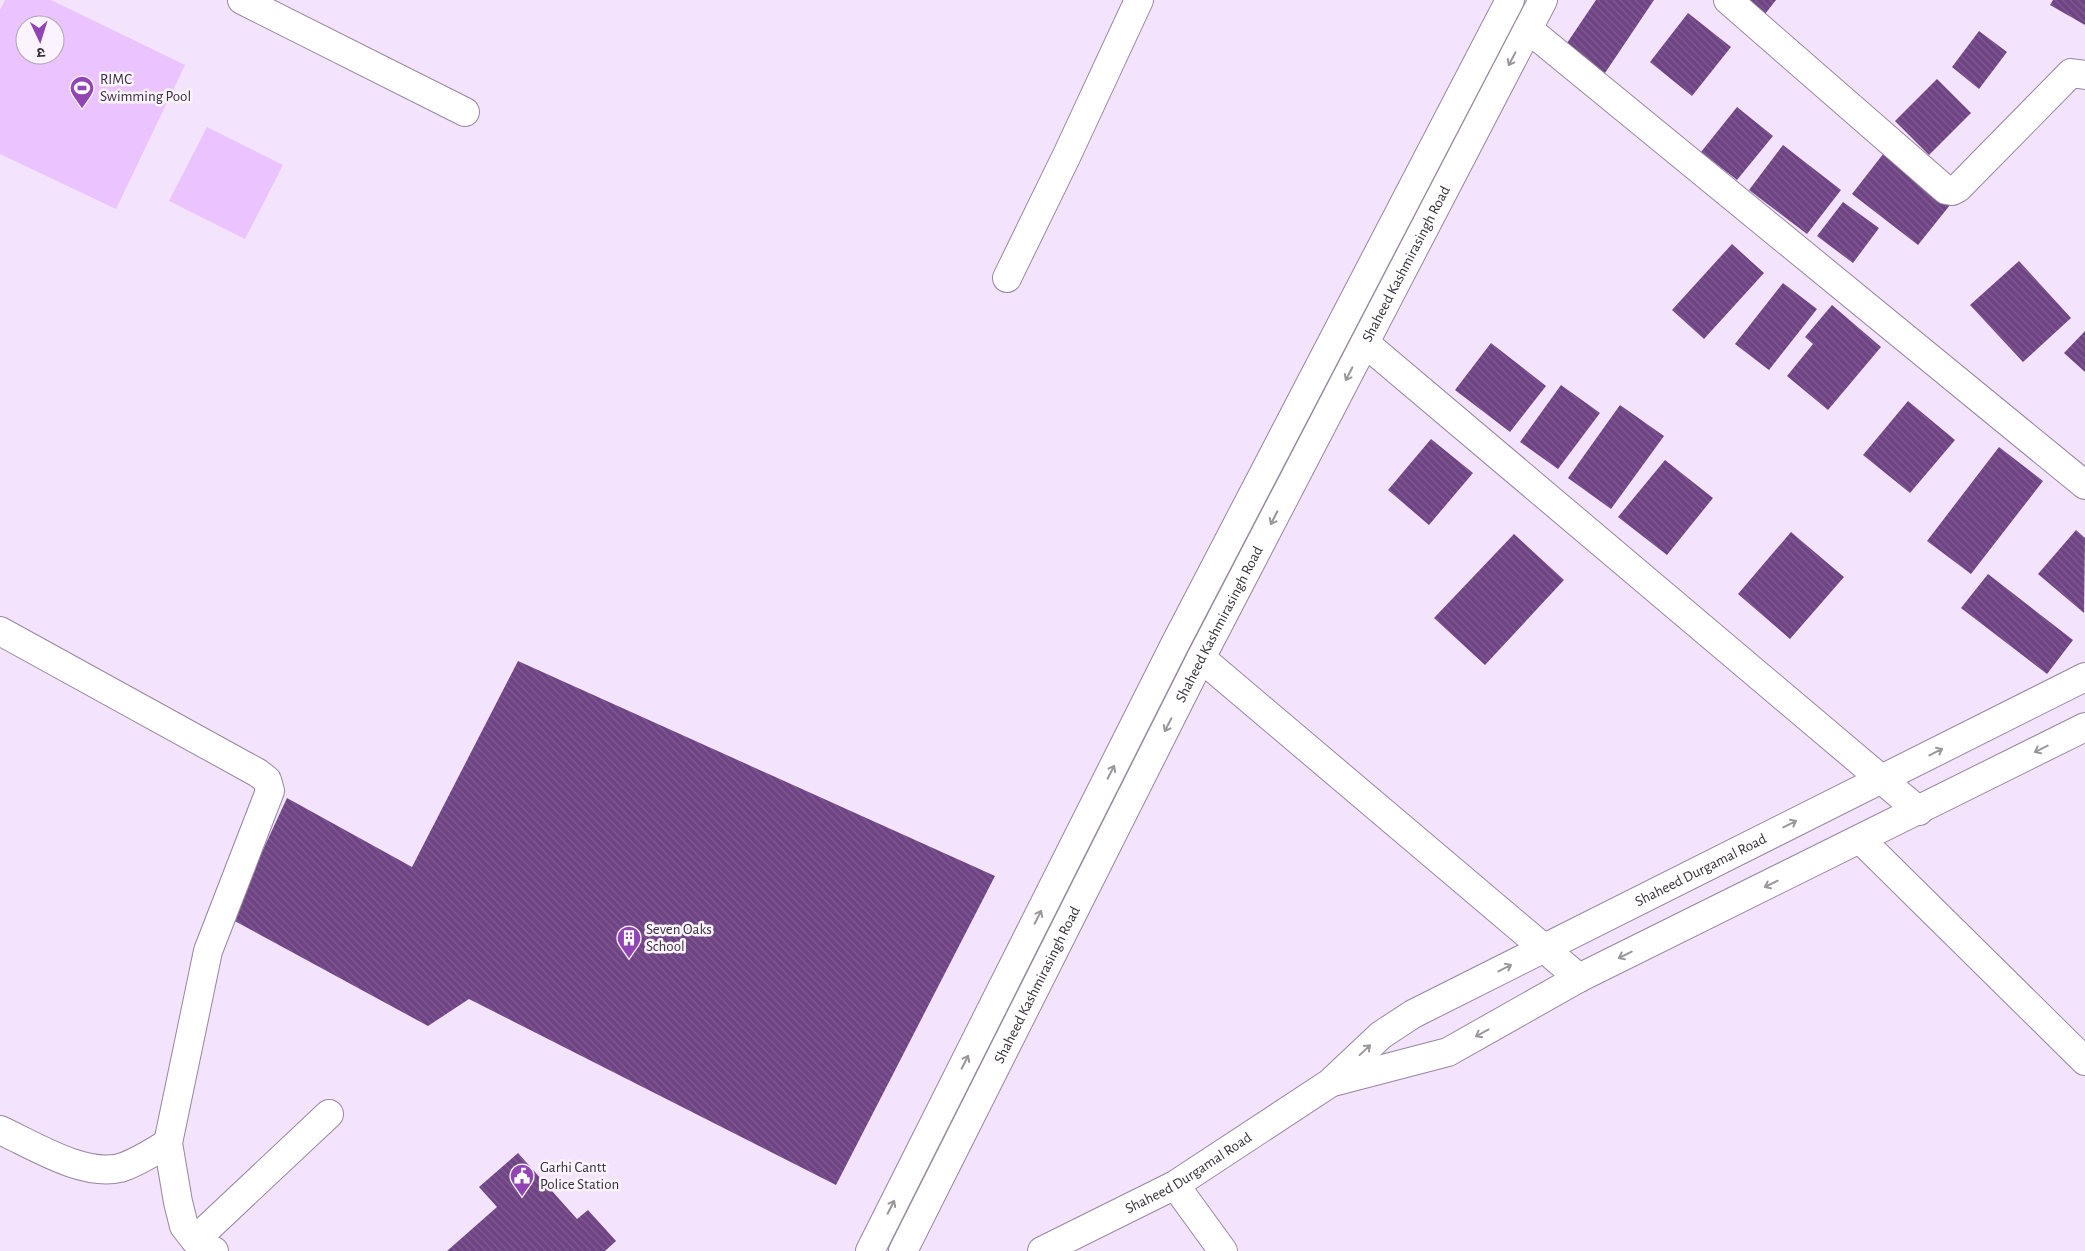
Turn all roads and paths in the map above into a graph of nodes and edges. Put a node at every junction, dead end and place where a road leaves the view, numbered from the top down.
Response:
1 (242, 0) edge
2 (1139, 0) edge
3 (1510, 0) edge
4 (1543, 0) edge
5 (1728, 0) edge
6 (277, 8) edge
7 (1528, 29) junction
8 (2085, 75) edge
9 (465, 112) dead end
10 (1007, 278) dead end
11 (1364, 343) junction
12 (2085, 485) edge
13 (0, 631) edge
14 (1201, 658) junction
15 (2085, 678) edge
16 (2085, 727) edge
17 (1882, 780) junction
18 (1919, 811) junction
19 (1860, 839) junction
20 (1543, 948) junction
21 (1579, 978) junction
22 (2085, 1061) edge
23 (1330, 1083) junction
24 (329, 1114) dead end
25 (0, 1130) edge
26 (168, 1143) junction
27 (1175, 1185) junction
28 (205, 1246) edge
29 (870, 1251) edge
30 (903, 1251) edge
31 (1042, 1251) edge
32 (1223, 1251) edge

1 - 6 street
2 - 10 street
29 -> 3 street, Shaheed Kashmirasingh Road
4 - 7 street, Shaheed Kashmirasingh Road
5 - 8 street
6 - 9 street
7 -> 11 street, Shaheed Kashmirasingh Road
7 - 12 street
11 -> 14 street, Shaheed Kashmirasingh Road
11 - 17 street
13 - 26 street
14 - 20 street
14 -> 30 street, Shaheed Kashmirasingh Road
17 -> 15 street, Shaheed Durgamal Road
16 -> 18 street, Shaheed Durgamal Road
17 - 18 street
20 -> 17 street, Shaheed Durgamal Road
18 - 19 street, Shaheed Durgamal Road
19 -> 21 street, Shaheed Durgamal Road
19 - 22 street
20 - 21 street
23 -> 20 street, Shaheed Durgamal Road
21 -> 23 street, Shaheed Durgamal Road
23 - 27 street, Shaheed Durgamal Road
24 - 28 street
25 - 26 street
26 - 28 street
27 - 31 street, Shaheed Durgamal Road
27 - 32 street

